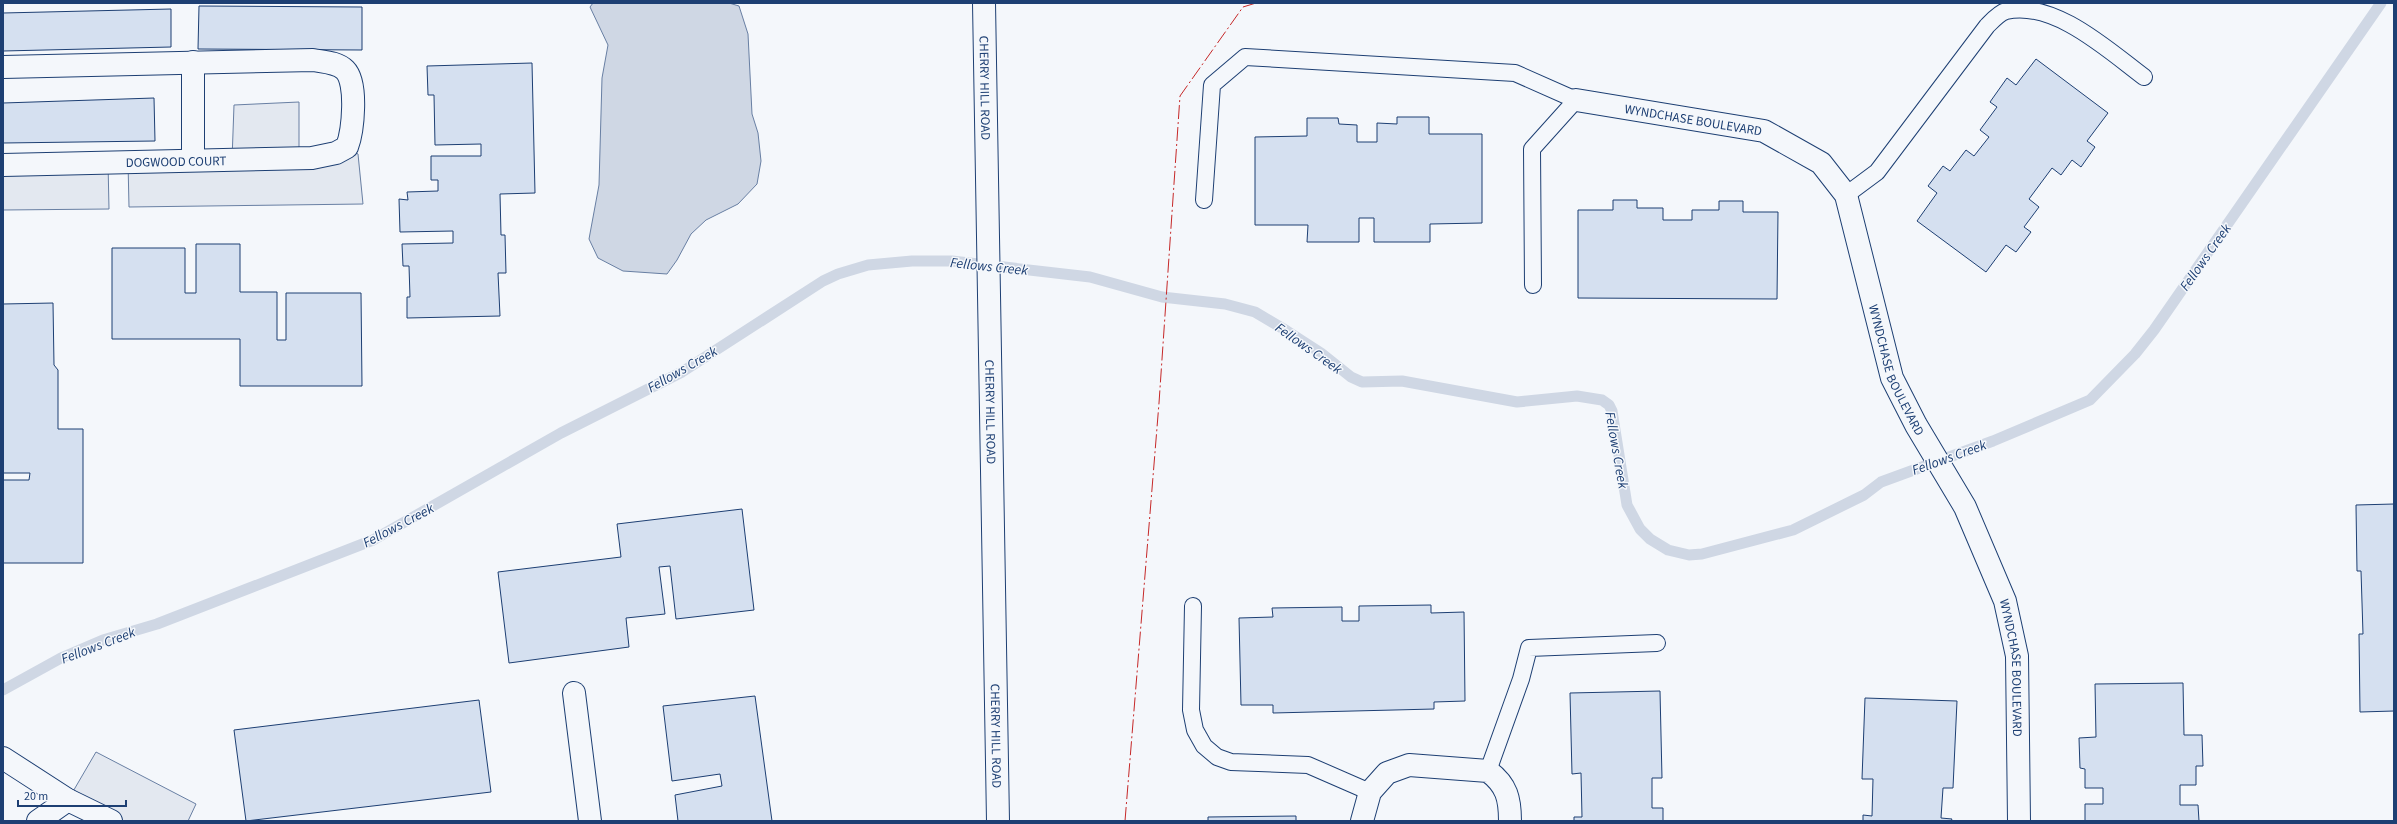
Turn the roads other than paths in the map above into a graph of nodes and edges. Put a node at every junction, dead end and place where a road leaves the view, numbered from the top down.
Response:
1 (984, 3) edge
2 (193, 62) junction
3 (3, 67) edge
4 (2144, 77) dead end
5 (1576, 100) junction
6 (193, 160) junction
7 (3, 165) edge
8 (1846, 195) junction
9 (1204, 200) dead end
10 (1533, 285) dead end
11 (1194, 606) dead end
12 (1657, 643) dead end
13 (574, 693) dead end
14 (3, 758) edge
15 (1488, 771) junction
16 (1370, 792) junction
17 (68, 800) junction
18 (38, 821) edge
19 (111, 821) edge
20 (590, 821) edge
21 (998, 821) edge
22 (1362, 821) edge
23 (1510, 821) edge
24 (2019, 821) edge

1 - 21 street, CHERRY HILL ROAD
2 - 3 street
2 - 6 street
2 - 6 street, DOGWOOD COURT
4 - 8 lane
5 - 8 street, WYNDCHASE BOULEVARD
5 - 9 lane
5 - 10 lane
6 - 7 street, DOGWOOD COURT
8 - 24 street, WYNDCHASE BOULEVARD
11 - 16 lane
12 - 15 lane
13 - 20 street
14 - 17 street
15 - 16 street
15 - 23 street
16 - 22 street
17 - 18 street
17 - 19 street

